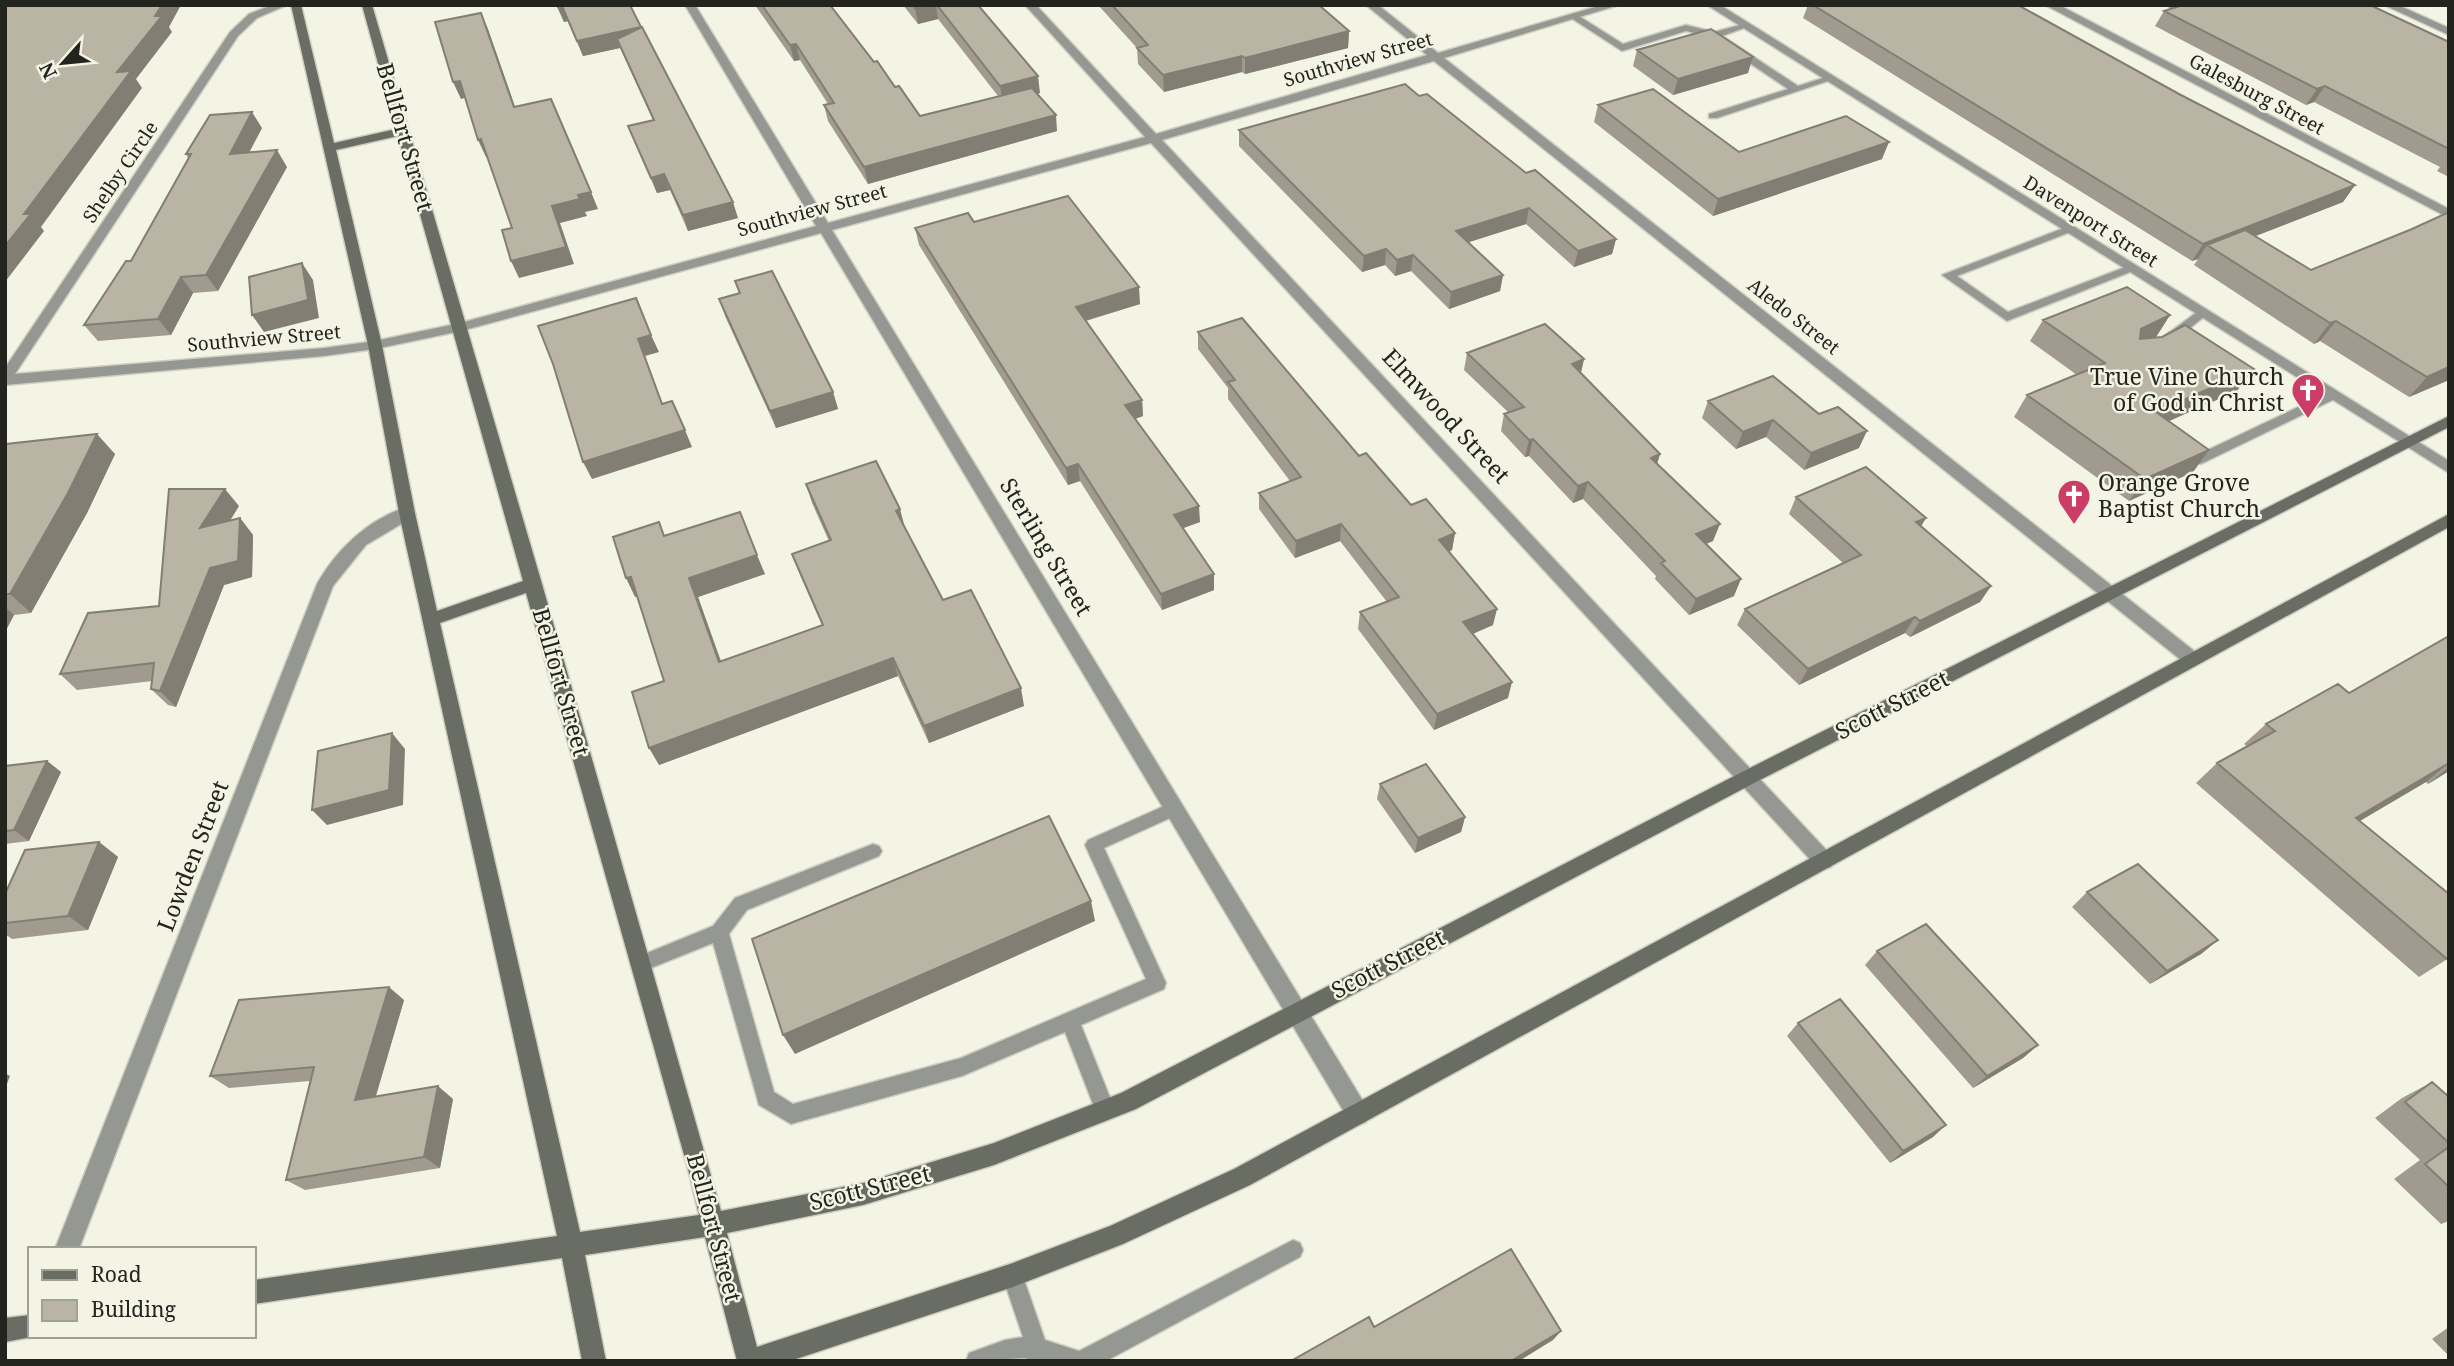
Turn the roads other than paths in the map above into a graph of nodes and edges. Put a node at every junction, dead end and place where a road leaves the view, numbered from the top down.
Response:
1 (282, 5) edge
2 (296, 5) edge
3 (367, 5) edge
4 (690, 5) edge
5 (1030, 5) edge
6 (1371, 5) edge
7 (1614, 5) edge
8 (1712, 5) edge
9 (2050, 5) edge
10 (2389, 5) edge
11 (262, 8) edge
12 (1574, 16) junction
13 (1744, 25) junction
14 (2449, 32) edge
15 (1714, 35) junction
16 (1435, 57) junction
17 (1829, 79) junction
18 (1796, 89) junction
19 (1713, 116) dead end
20 (403, 131) junction
21 (1154, 138) junction
22 (330, 148) junction
23 (2449, 214) edge
24 (823, 228) junction
25 (2068, 229) junction
26 (2132, 269) junction
27 (2201, 313) junction
28 (461, 327) junction
29 (375, 345) junction
30 (2157, 345) edge
31 (5, 379) edge
32 (2332, 395) junction
33 (2449, 421) edge
34 (2407, 442) junction
35 (2200, 459) edge
36 (2449, 468) edge
37 (407, 513) junction
38 (2449, 520) edge
39 (534, 584) junction
40 (2111, 595) junction
41 (432, 619) junction
42 (2192, 659) junction
43 (1749, 777) junction
44 (1173, 808) junction
45 (873, 851) dead end
46 (1824, 861) junction
47 (719, 932) junction
48 (640, 964) junction
49 (1296, 1012) junction
50 (1070, 1021) junction
51 (1105, 1110) junction
52 (1358, 1114) junction
53 (714, 1224) junction
54 (570, 1243) junction
55 (68, 1247) edge
56 (1293, 1250) dead end
57 (1013, 1275) junction
58 (256, 1292) edge
59 (28, 1327) edge
60 (5, 1330) edge
61 (1038, 1354) edge
62 (594, 1361) edge
63 (751, 1361) edge
64 (977, 1361) edge
65 (1076, 1361) edge
66 (1083, 1361) edge

1 - 11 street, Shelby Circle
2 - 22 main road
3 - 20 main road, Bellfort Street
4 - 24 street, Sterling Street
5 - 21 street, Elmwood Street
6 - 16 street, Aledo Street
7 - 12 street, Southview Street
8 - 13 street, Davenport Street
9 - 23 street, Galesburg Street
10 - 14 street
11 - 31 street, Shelby Circle
12 - 15 lane
12 - 16 street, Southview Street
13 - 15 lane
13 - 17 street, Davenport Street
15 - 18 lane
16 - 21 street, Southview Street
16 - 40 street, Aledo Street
17 - 18 lane
17 - 25 street, Davenport Street
18 - 19 lane
20 - 22 main road
20 - 28 main road, Bellfort Street
21 - 24 street, Southview Street
21 - 43 street, Elmwood Street
22 - 29 main road
24 - 28 street, Southview Street
24 - 44 street, Sterling Street
25 - 26 street, Davenport Street
25 - 26 lane
26 - 27 street, Davenport Street
27 - 30 lane
27 - 32 street, Davenport Street
28 - 29 street, Southview Street
28 - 39 main road, Bellfort Street
29 - 31 street, Southview Street
29 - 37 main road
32 - 34 street, Davenport Street
32 - 35 lane
33 - 34 main road, Scott Street
34 - 36 street, Davenport Street
34 - 40 main road, Scott Street
37 - 41 main road
37 - 55 street, Lowden Street
38 - 42 main road
39 - 41 main road
39 - 48 main road, Bellfort Street
40 - 42 street, Aledo Street
40 - 43 main road, Scott Street
41 - 54 main road
42 - 46 main road
43 - 46 street, Elmwood Street
43 - 49 main road, Scott Street
44 - 49 street, Sterling Street
44 - 50 lane
45 - 47 lane
46 - 52 main road
47 - 48 lane
47 - 50 lane
48 - 53 main road, Bellfort Street
49 - 51 main road, Scott Street
49 - 52 street, Sterling Street
50 - 51 lane
51 - 53 main road, Scott Street
52 - 57 main road
53 - 54 main road, Scott Street
53 - 63 main road, Bellfort Street
54 - 58 main road, Scott Street
54 - 62 main road
56 - 66 lane
57 - 61 lane
57 - 63 main road
59 - 60 main road
61 - 64 lane
61 - 65 lane

